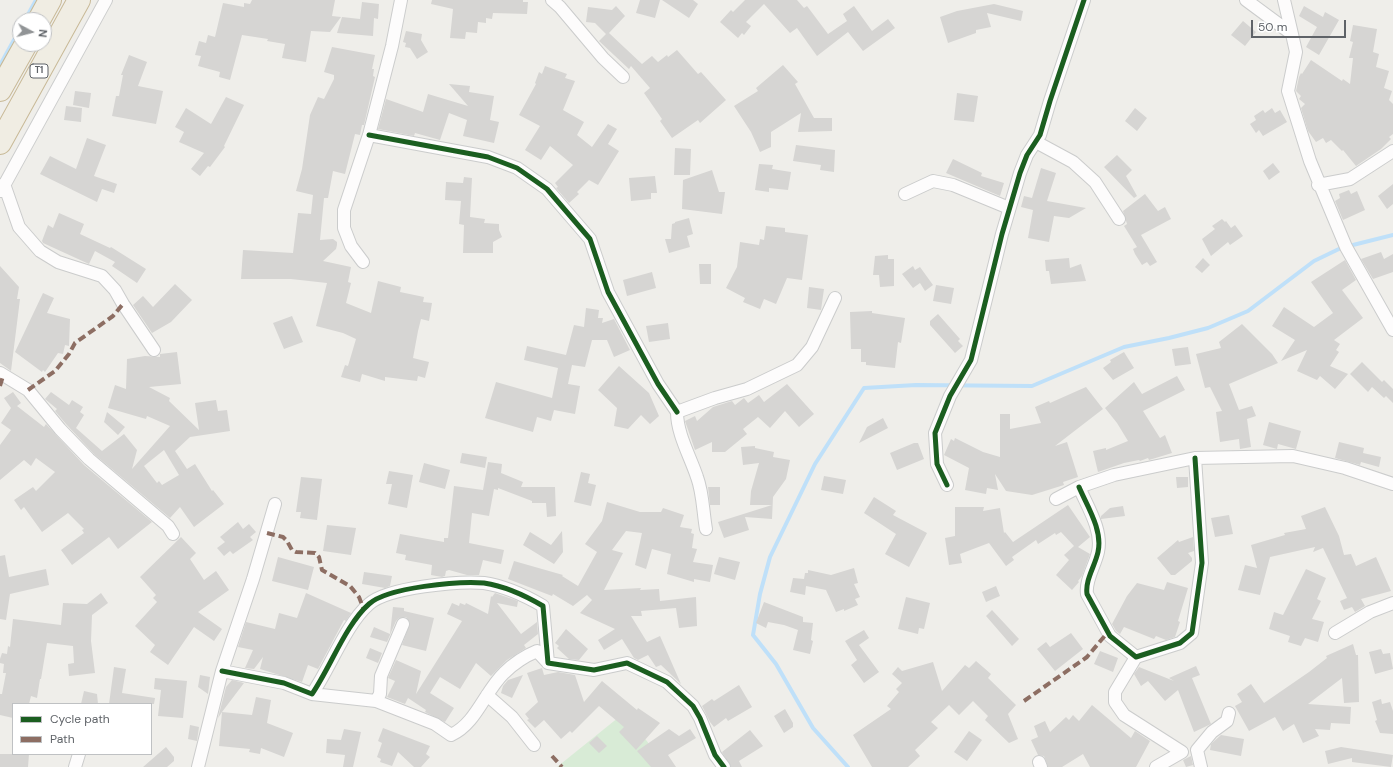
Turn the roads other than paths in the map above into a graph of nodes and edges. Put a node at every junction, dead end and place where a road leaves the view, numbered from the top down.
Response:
1 (50, 0) edge
2 (79, 0) edge
3 (106, 0) edge
4 (401, 0) edge
5 (552, 0) edge
6 (1084, 0) edge
7 (1246, 0) edge
8 (1284, 0) edge
9 (43, 12) edge
10 (1292, 34) junction
11 (21, 52) edge
12 (623, 77) dead end
13 (0, 90) edge
14 (369, 135) junction
15 (1036, 142) junction
16 (0, 143) edge
17 (1393, 151) edge
18 (1318, 185) junction
19 (2, 188) edge
20 (905, 194) dead end
21 (1009, 208) junction
22 (1119, 218) dead end
23 (363, 262) dead end
24 (835, 298) dead end
25 (1393, 330) edge
26 (154, 350) dead end
27 (0, 373) edge
28 (677, 412) junction
29 (1195, 458) junction
30 (1393, 484) edge
31 (947, 485) dead end
32 (1079, 487) junction
33 (1056, 499) dead end
34 (275, 504) dead end
35 (706, 529) dead end
36 (173, 534) dead end
37 (1393, 603) edge
38 (402, 624) dead end
39 (1335, 633) dead end
40 (1136, 657) junction
41 (548, 663) junction
42 (222, 671) junction
43 (312, 694) junction
44 (487, 695) junction
45 (376, 701) junction
46 (1230, 713) dead end
47 (534, 745) dead end
48 (1197, 750) junction
49 (1182, 752) junction
50 (79, 755) edge
51 (75, 767) edge
52 (198, 767) edge
53 (724, 767) edge
54 (1156, 767) edge
55 (1201, 767) edge

1 - 9 highway
2 - 16 highway, T1
3 - 19 street
4 - 14 street
5 - 12 street
6 - 15 street
7 - 10 street
8 - 10 street
10 - 18 street
11 - 13 highway, T1
14 - 23 street
14 - 28 street
15 - 21 street
15 - 22 street
17 - 18 street
18 - 25 street
19 - 26 street
20 - 21 street
21 - 31 street
24 - 28 street
27 - 36 street
28 - 35 street
29 - 30 street
29 - 32 street
29 - 40 street
32 - 33 street
32 - 40 street
34 - 42 street
37 - 39 street
38 - 45 street
40 - 49 street
41 - 43 street
41 - 44 street
41 - 53 street
42 - 43 street
42 - 52 street
43 - 45 street
44 - 45 street
44 - 47 street
46 - 48 street
48 - 49 street
48 - 55 street
49 - 54 street
50 - 51 street

